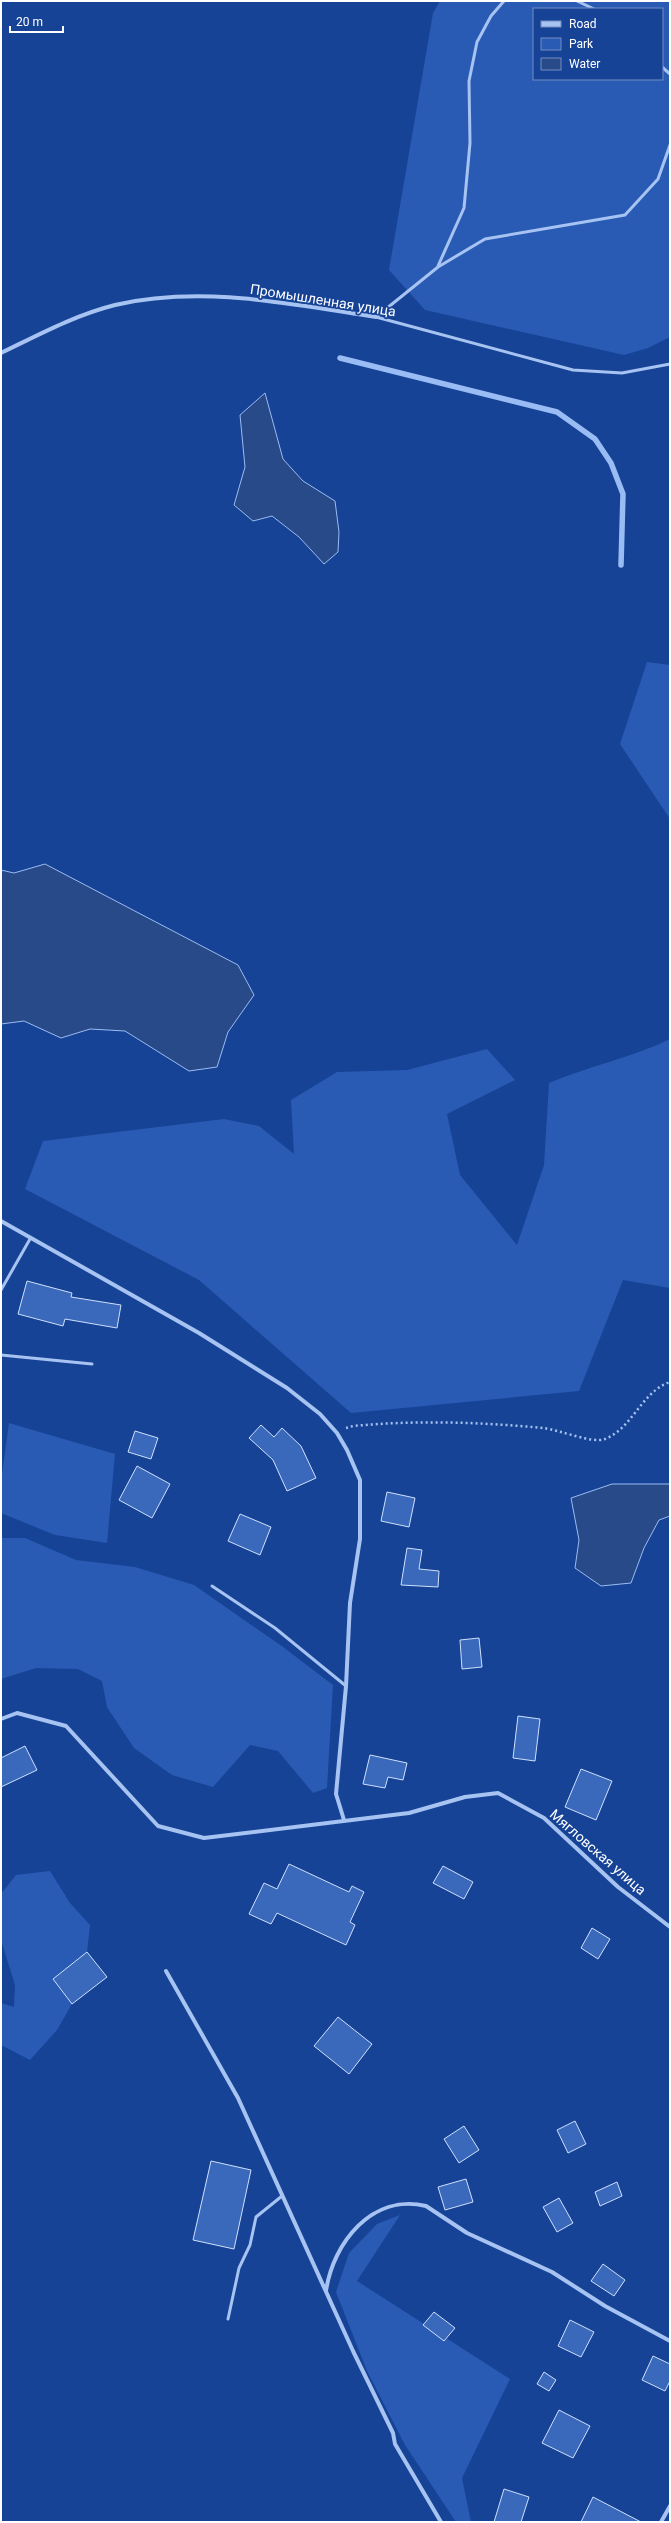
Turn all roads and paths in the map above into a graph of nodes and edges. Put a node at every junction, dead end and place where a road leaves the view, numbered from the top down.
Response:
1 (504, 1) edge
2 (577, 1) edge
3 (592, 8) edge
4 (670, 145) edge
5 (438, 267) junction
6 (376, 317) junction
7 (1, 353) edge
8 (670, 364) edge
9 (1, 1222) edge
10 (30, 1239) junction
11 (1, 1290) edge
12 (1, 1355) edge
13 (92, 1364) dead end
14 (670, 1382) edge
15 (337, 1433) junction
16 (212, 1586) dead end
17 (346, 1686) junction
18 (1, 1719) edge
19 (344, 1820) junction
20 (670, 1927) edge
21 (166, 1971) dead end
22 (282, 2196) junction
23 (326, 2292) junction
24 (228, 2319) dead end
25 (670, 2341) edge
26 (670, 2506) edge
27 (441, 2522) edge
28 (661, 2522) edge

1 - 5 lane
2 - 3 lane
4 - 5 lane
5 - 6 lane
6 - 7 street, Промышленная улица
6 - 8 lane, Промышленная улица
9 - 10 street
10 - 11 lane
10 - 15 street
12 - 13 lane
14 - 15 path
15 - 17 street
16 - 17 lane
17 - 19 street
18 - 19 street, Мягловская улица
19 - 20 street, Мягловская улица
21 - 22 street
22 - 23 street
22 - 24 lane
23 - 25 street
23 - 27 street
26 - 28 street

